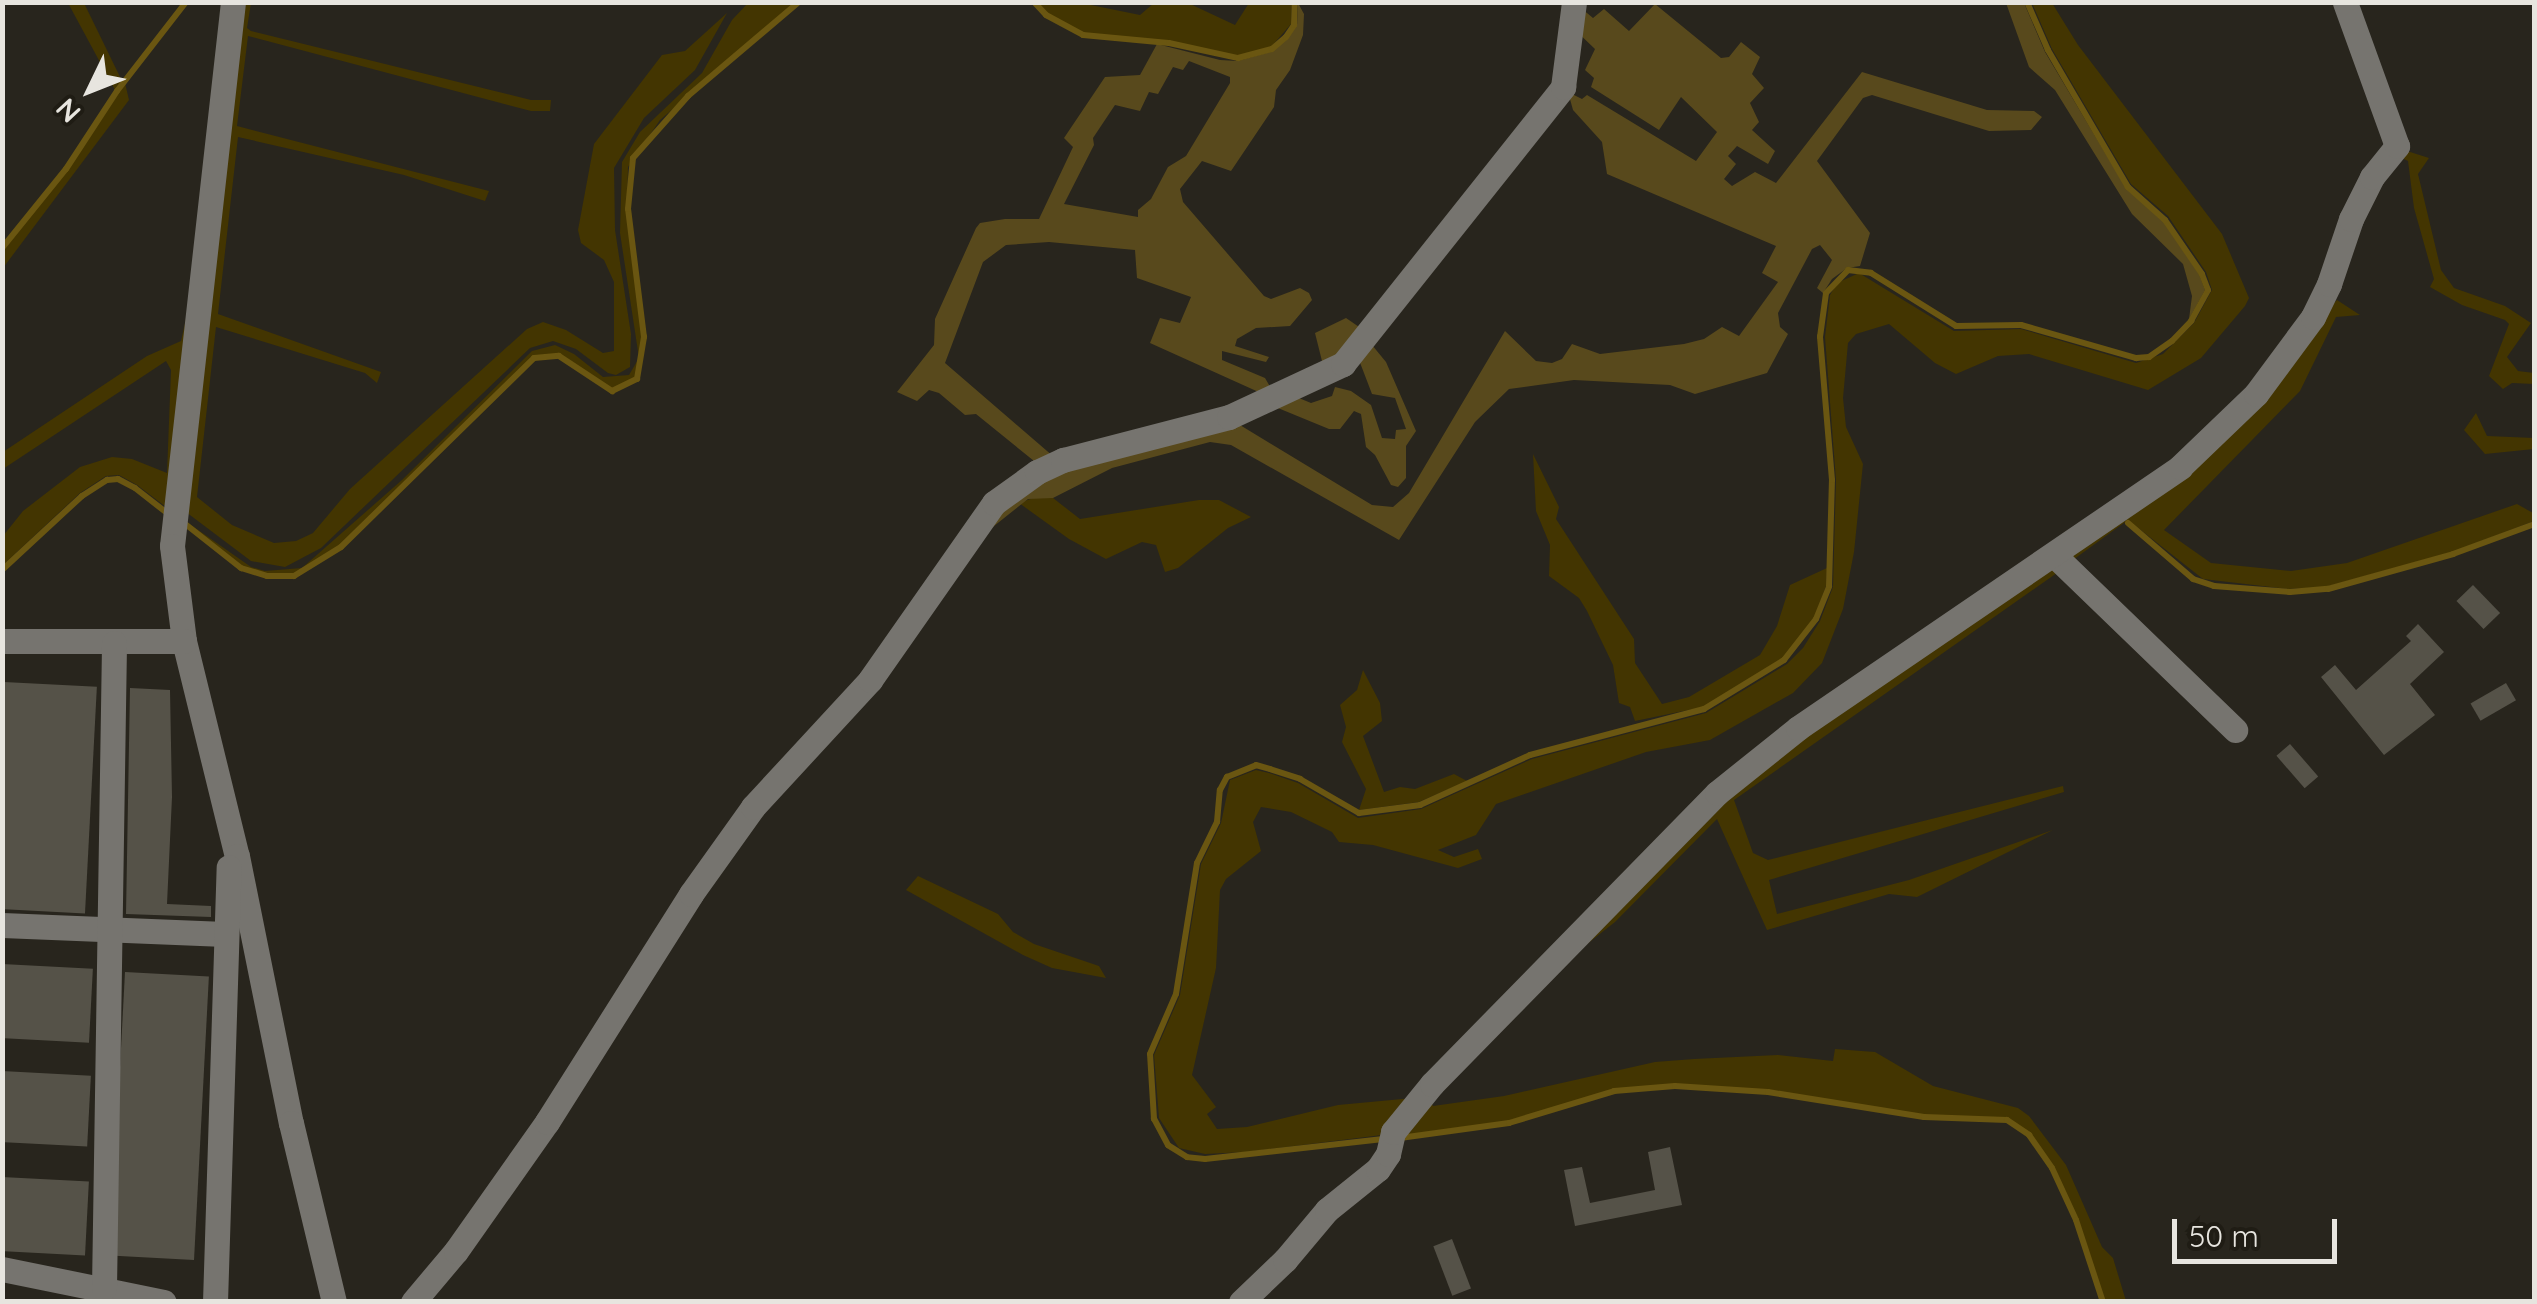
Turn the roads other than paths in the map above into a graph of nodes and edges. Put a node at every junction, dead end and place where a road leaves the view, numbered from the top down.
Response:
1 (233, 2) edge
2 (1574, 2) edge
3 (2346, 2) edge
4 (2054, 554) junction
5 (2, 641) edge
6 (184, 641) junction
7 (114, 643) junction
8 (2234, 730) dead end
9 (237, 856) junction
10 (2, 926) edge
11 (109, 930) junction
12 (226, 934) junction
13 (2, 1268) edge
14 (104, 1288) junction
15 (164, 1302) edge
16 (215, 1302) edge
17 (334, 1302) edge
18 (413, 1302) edge
19 (1240, 1302) edge

1 - 6 street
2 - 18 street
3 - 4 street
4 - 8 street
4 - 19 street
5 - 7 street
6 - 7 street
6 - 9 street
7 - 11 street
9 - 12 street
9 - 17 street
10 - 11 street
11 - 12 street
11 - 14 street
12 - 16 street
13 - 14 street
14 - 15 street

